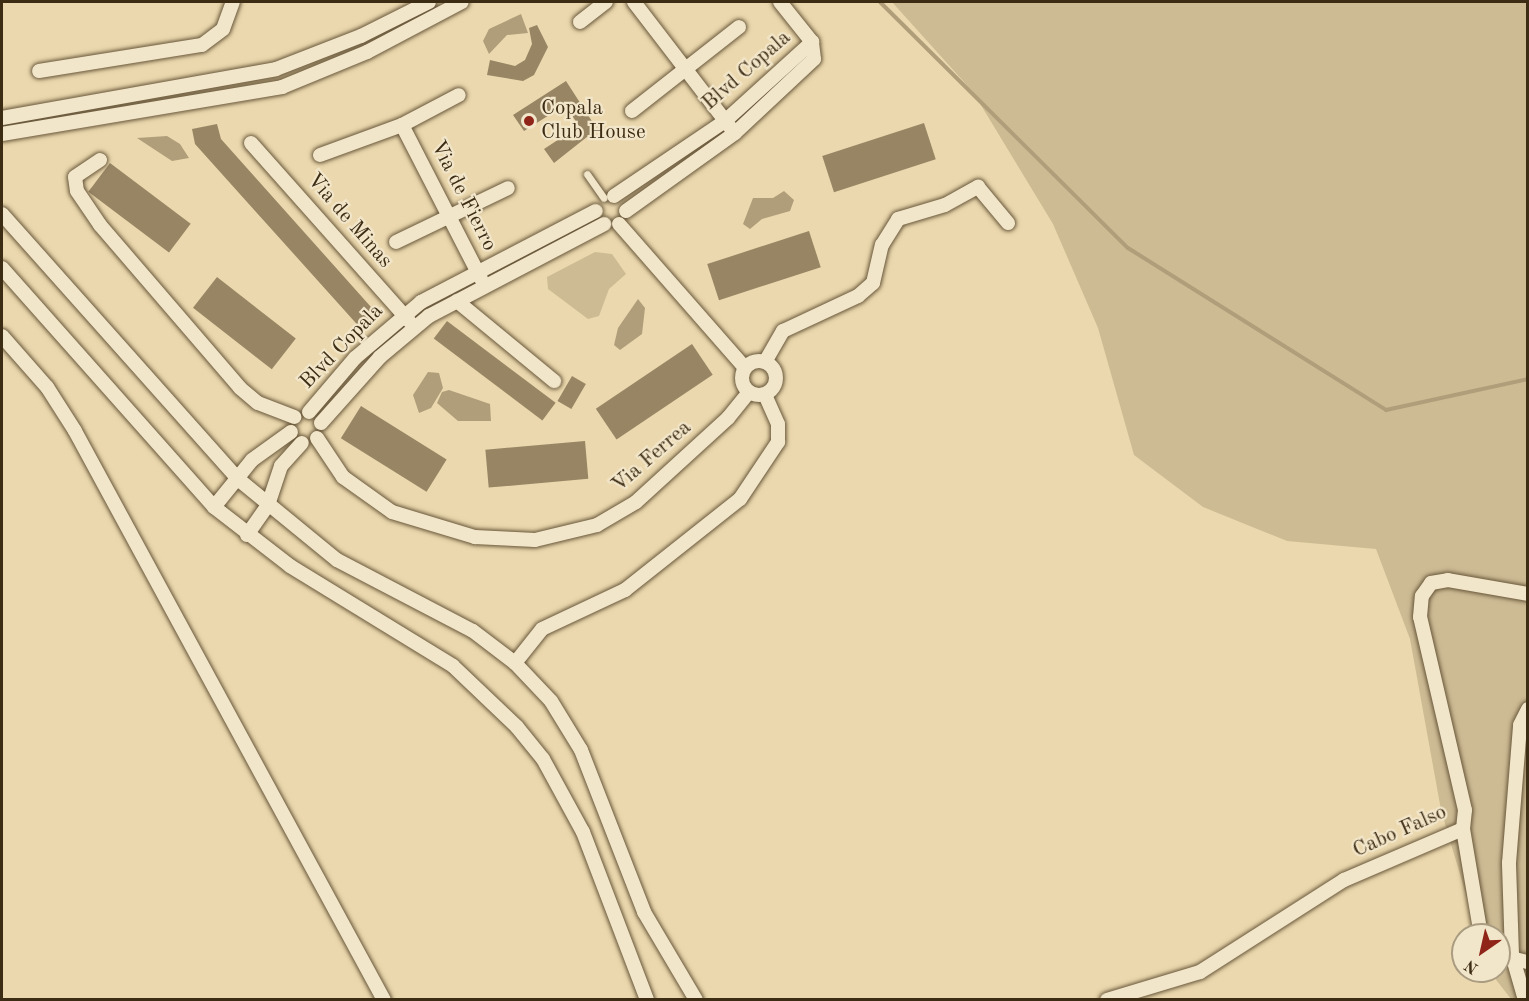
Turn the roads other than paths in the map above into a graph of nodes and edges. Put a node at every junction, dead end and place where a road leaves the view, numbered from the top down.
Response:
1 (233, 2) edge
2 (429, 2) edge
3 (462, 2) edge
4 (606, 2) edge
5 (633, 2) edge
6 (780, 2) edge
7 (580, 22) dead end
8 (739, 27) dead end
9 (812, 42) junction
10 (301, 60) junction
11 (39, 71) dead end
12 (686, 73) junction
13 (308, 77) junction
14 (459, 95) dead end
15 (632, 111) dead end
16 (2, 118) edge
17 (725, 121) junction
18 (402, 125) junction
19 (735, 133) junction
20 (2, 135) edge
21 (251, 143) dead end
22 (320, 155) dead end
23 (100, 160) dead end
24 (587, 174) dead end
25 (508, 188) dead end
26 (609, 197) junction
27 (596, 211) junction
28 (626, 211) junction
29 (2, 214) edge
30 (452, 217) junction
31 (1008, 223) dead end
32 (604, 224) junction
33 (619, 224) junction
34 (396, 242) dead end
35 (2, 268) edge
36 (478, 272) junction
37 (484, 286) junction
38 (457, 301) junction
39 (403, 314) junction
40 (415, 326) junction
41 (2, 336) edge
42 (765, 362) junction
43 (746, 368) junction
44 (554, 381) dead end
45 (749, 392) junction
46 (765, 395) junction
47 (309, 412) junction
48 (294, 417) junction
49 (321, 423) junction
50 (291, 432) junction
51 (317, 438) junction
52 (302, 443) junction
53 (238, 479) junction
54 (268, 505) junction
55 (214, 507) junction
56 (247, 535) junction
57 (1527, 594) edge
58 (515, 663) junction
59 (1527, 709) edge
60 (1463, 829) junction
61 (1479, 923) edge
62 (1507, 923) edge
63 (1511, 957) edge
64 (1527, 962) edge
65 (1511, 969) edge
66 (384, 999) edge
67 (647, 999) edge
68 (696, 999) edge
69 (1107, 999) edge
70 (1524, 999) edge

1 - 11 street
2 - 10 street
3 - 13 street
4 - 7 street
5 - 12 street
6 - 9 street
8 - 12 street
9 - 17 street, Blvd Copala
9 - 19 street, Blvd Copala
10 - 13 street
10 - 16 street
12 - 15 street
12 - 17 street
13 - 20 street
14 - 18 street
17 - 19 street
17 - 26 street, Blvd Copala
18 - 22 street
18 - 30 street, Via de Fierro
19 - 28 street, Blvd Copala
21 - 39 street, Via de Minas
23 - 48 street
24 - 26 lane
25 - 30 street
26 - 27 street, Blvd Copala
26 - 28 street
27 - 32 street
27 - 36 street, Blvd Copala
28 - 33 street, Blvd Copala
29 - 53 street
30 - 34 street
30 - 36 street, Via de Fierro
31 - 42 street
32 - 33 street, Blvd Copala
32 - 37 street, Blvd Copala
33 - 43 street
35 - 55 street
36 - 37 street, Via de Fierro
36 - 39 street, Blvd Copala
37 - 38 street, Blvd Copala
38 - 40 street, Blvd Copala
38 - 44 street
39 - 40 street, Via de Minas
39 - 47 street, Blvd Copala
40 - 49 street, Blvd Copala
41 - 66 street
42 - 43 street
42 - 46 street
43 - 45 street
45 - 46 street
45 - 51 street, Via Ferrea
46 - 58 street
47 - 48 street
47 - 49 street
48 - 50 street
49 - 51 street
50 - 52 street
50 - 53 street
51 - 52 street
52 - 54 street
53 - 54 street
53 - 55 street
54 - 56 street
54 - 58 street
55 - 56 street
56 - 67 street
57 - 60 street, Cabo Falso
58 - 68 street
59 - 62 street
60 - 61 street
60 - 69 street, Cabo Falso
63 - 64 street
65 - 70 street

